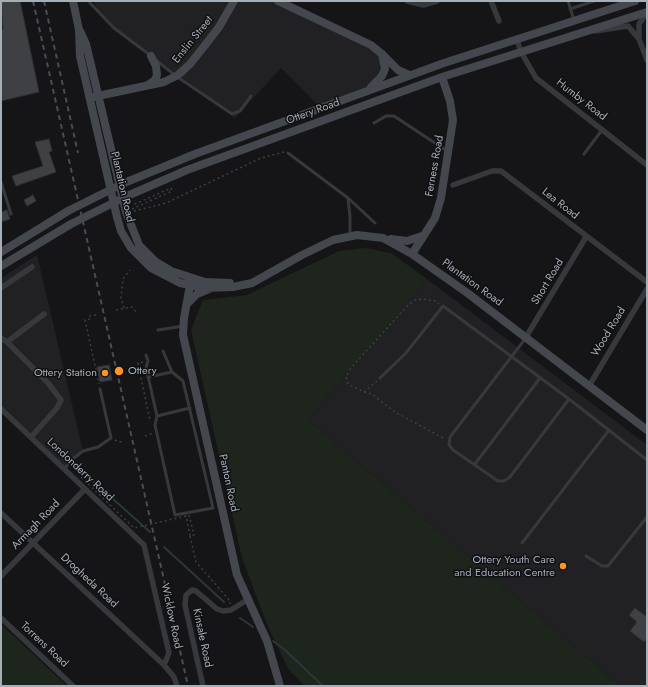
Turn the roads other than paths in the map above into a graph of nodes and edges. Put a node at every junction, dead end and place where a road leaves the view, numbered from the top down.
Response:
1 (73, 1) edge
2 (234, 1) edge
3 (278, 1) edge
4 (407, 1) edge
5 (437, 1) edge
6 (491, 1) edge
7 (568, 1) edge
8 (594, 1) edge
9 (635, 1) edge
10 (90, 3) dead end
11 (570, 9) junction
12 (647, 13) edge
13 (499, 21) dead end
14 (574, 22) junction
15 (590, 31) junction
16 (639, 39) junction
17 (517, 40) junction
18 (521, 52) junction
19 (382, 54) junction
20 (151, 56) junction
21 (647, 60) edge
22 (409, 75) junction
23 (176, 76) junction
24 (442, 77) junction
25 (148, 86) junction
26 (368, 90) junction
27 (251, 96) dead end
28 (94, 97) junction
29 (374, 124) dead end
30 (602, 130) junction
31 (448, 152) junction
32 (288, 153) road end
33 (584, 154) dead end
34 (647, 165) edge
35 (1, 182) edge
36 (453, 184) dead end
37 (348, 198) junction
38 (11, 214) dead end
39 (375, 223) dead end
40 (426, 233) junction
41 (350, 236) junction
42 (586, 237) junction
43 (383, 238) junction
44 (1, 252) edge
45 (412, 254) junction
46 (1, 266) edge
47 (32, 267) dead end
48 (264, 276) junction
49 (192, 282) junction
50 (647, 282) edge
51 (1, 288) edge
52 (214, 288) junction
53 (647, 289) edge
54 (187, 304) junction
55 (44, 314) dead end
56 (183, 326) junction
57 (158, 330) dead end
58 (526, 337) junction
59 (1, 338) edge
60 (7, 342) junction
61 (163, 351) dead end
62 (146, 355) dead end
63 (512, 356) junction
64 (172, 372) junction
65 (148, 377) junction
66 (380, 378) road end
67 (540, 378) junction
68 (589, 386) junction
69 (100, 389) road end
70 (569, 399) junction
71 (190, 408) junction
72 (1, 409) edge
73 (157, 416) junction
74 (609, 430) junction
75 (647, 430) edge
76 (31, 437) junction
77 (647, 460) edge
78 (475, 464) junction
79 (64, 469) junction
80 (85, 489) junction
81 (1, 513) edge
82 (647, 517) edge
83 (33, 543) junction
84 (522, 543) dead end
85 (144, 545) joint
86 (586, 556) dead end
87 (1, 576) edge
88 (248, 600) junction
89 (1, 618) edge
90 (164, 664) junction
91 (73, 686) edge
92 (177, 686) edge
93 (203, 686) edge
94 (280, 686) edge

1 - 28 street, Plantation Road
2 - 23 street, Enslin Street
3 - 19 street
4 - 5 street
6 - 13 street
7 - 11 lane
8 - 11 lane
9 - 14 street, Ottery Road
10 - 20 lane
11 - 14 lane
12 - 15 street, Ottery Road
12 - 16 street
14 - 17 street, Ottery Road
15 - 16 street
15 - 18 street, Ottery Road
16 - 21 street
17 - 18 street, Humby Road
17 - 22 street, Ottery Road
18 - 24 street, Ottery Road
18 - 30 street, Humby Road
19 - 22 street
19 - 26 street
20 - 23 lane
20 - 25 street
22 - 26 street, Ottery Road
23 - 25 street, Enslin Street
23 - 27 lane
24 - 31 street, Ferness Road
24 - 46 street, Ottery Road, bridge
25 - 28 street, Enslin Street
26 - 44 street, Ottery Road, bridge
28 - 49 street, Plantation Road
29 - 31 lane
30 - 33 lane
30 - 34 street, Humby Road
31 - 40 street, Ferness Road
32 - 37 lane
35 - 38 lane
36 - 42 street, Lea Road
37 - 39 lane
37 - 41 lane
40 - 43 street
40 - 45 street, Ferness Road
41 - 43 street, Plantation Road
41 - 48 street, Plantation Road
42 - 50 street, Lea Road
42 - 58 street, Short Road
43 - 45 street, Plantation Road
45 - 58 street, Plantation Road
47 - 51 street
48 - 49 street, Plantation Road
48 - 52 street, Plantation Road
49 - 52 street, Plantation Road
49 - 54 street, Panton Road
52 - 54 street
53 - 68 street, Wood Road
54 - 56 street, Panton Road
55 - 60 street
56 - 57 lane
56 - 88 street, Panton Road
58 - 63 lane
58 - 68 street, Plantation Road
59 - 60 street
60 - 76 street
61 - 64 lane
62 - 65 lane
63 - 66 lane
63 - 67 lane
63 - 78 lane
64 - 65 lane
64 - 71 lane
65 - 73 lane
67 - 70 lane
67 - 78 lane
68 - 75 street, Plantation Road
69 - 79 lane
70 - 74 lane
70 - 78 lane
71 - 73 lane
71 - 73 lane
72 - 76 street, Londonderry Road
74 - 77 lane
74 - 84 lane
76 - 79 street, Londonderry Road
79 - 80 street, Londonderry Road
80 - 83 street, Armagh Road
80 - 85 street, Londonderry Road
81 - 83 street, Drogheda Road
82 - 86 lane
83 - 87 street, Armagh Road
83 - 90 street, Drogheda Road
85 - 90 street, Wicklow Road
88 - 93 street, Kinsale Road
88 - 94 street, Panton Road
89 - 91 street, Torrens Road
90 - 92 street, Wicklow Road

